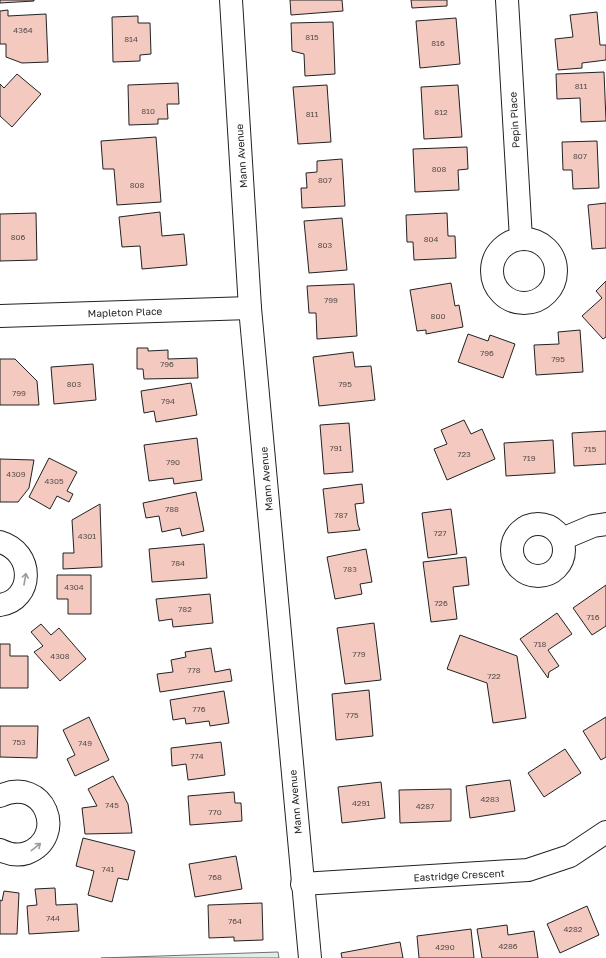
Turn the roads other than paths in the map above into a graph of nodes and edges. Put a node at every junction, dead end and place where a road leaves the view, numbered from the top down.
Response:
1 (231, 0) edge
2 (507, 0) edge
3 (520, 239) dead end
4 (250, 308) junction
5 (0, 316) edge
6 (606, 524) edge
7 (562, 538) dead end
8 (0, 542) edge
9 (0, 605) edge
10 (0, 796) edge
11 (606, 832) edge
12 (0, 850) edge
13 (302, 884) junction
14 (310, 958) edge

1 - 4 street, Mann Avenue
2 - 3 street, Pepin Place
4 - 5 street, Mapleton Place
4 - 13 street, Mann Avenue
6 - 7 street
9 -> 8 street
12 -> 10 street
11 - 13 street, Eastridge Crescent
13 - 14 street, Mann Avenue

